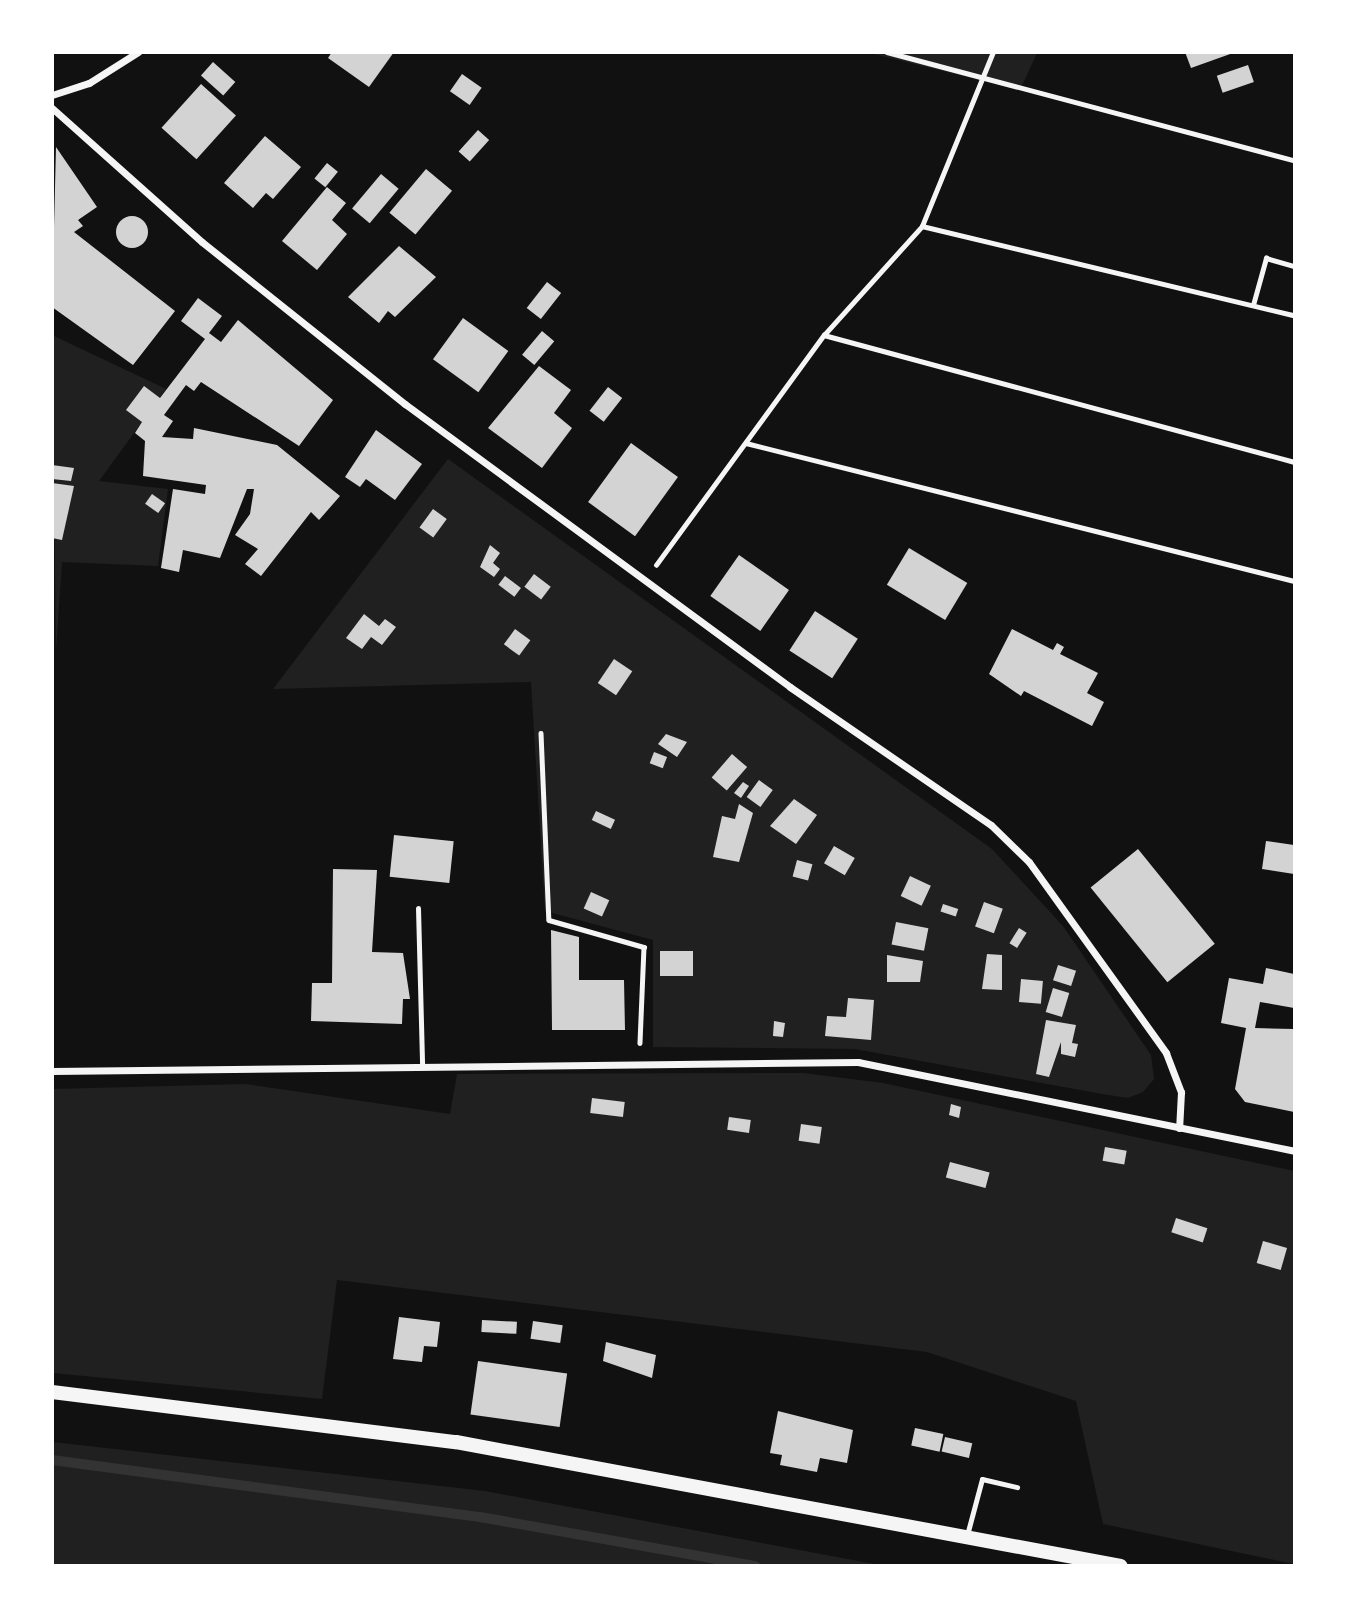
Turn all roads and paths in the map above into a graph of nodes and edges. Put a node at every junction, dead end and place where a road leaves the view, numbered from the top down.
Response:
1 (138, 52) edge
2 (887, 52) edge
3 (993, 52) edge
4 (984, 76) junction
5 (52, 95) edge
6 (52, 108) edge
7 (1294, 160) edge
8 (922, 226) junction
9 (1294, 266) edge
10 (1253, 305) junction
11 (1294, 315) edge
12 (824, 335) junction
13 (746, 443) junction
14 (1294, 462) edge
15 (1294, 581) edge
16 (644, 582) junction
17 (541, 733) dead end
18 (418, 908) dead end
19 (639, 1062) junction
20 (422, 1065) junction
21 (52, 1071) edge
22 (1179, 1129) junction
23 (1294, 1151) edge
24 (52, 1392) edge
25 (1017, 1486) dead end
26 (967, 1535) junction
27 (1121, 1566) edge

1 - 5 street
2 - 4 path
3 - 4 path
4 - 7 path
4 - 8 path
6 - 16 street
8 - 10 path
8 - 12 path
9 - 10 path
10 - 11 path
12 - 13 path
12 - 14 path
13 - 15 path
13 - 16 path
16 - 22 street
17 - 19 path
18 - 20 lane
19 - 20 street
19 - 22 street
20 - 21 street
22 - 23 street
24 - 26 main road
25 - 26 lane
26 - 27 main road

